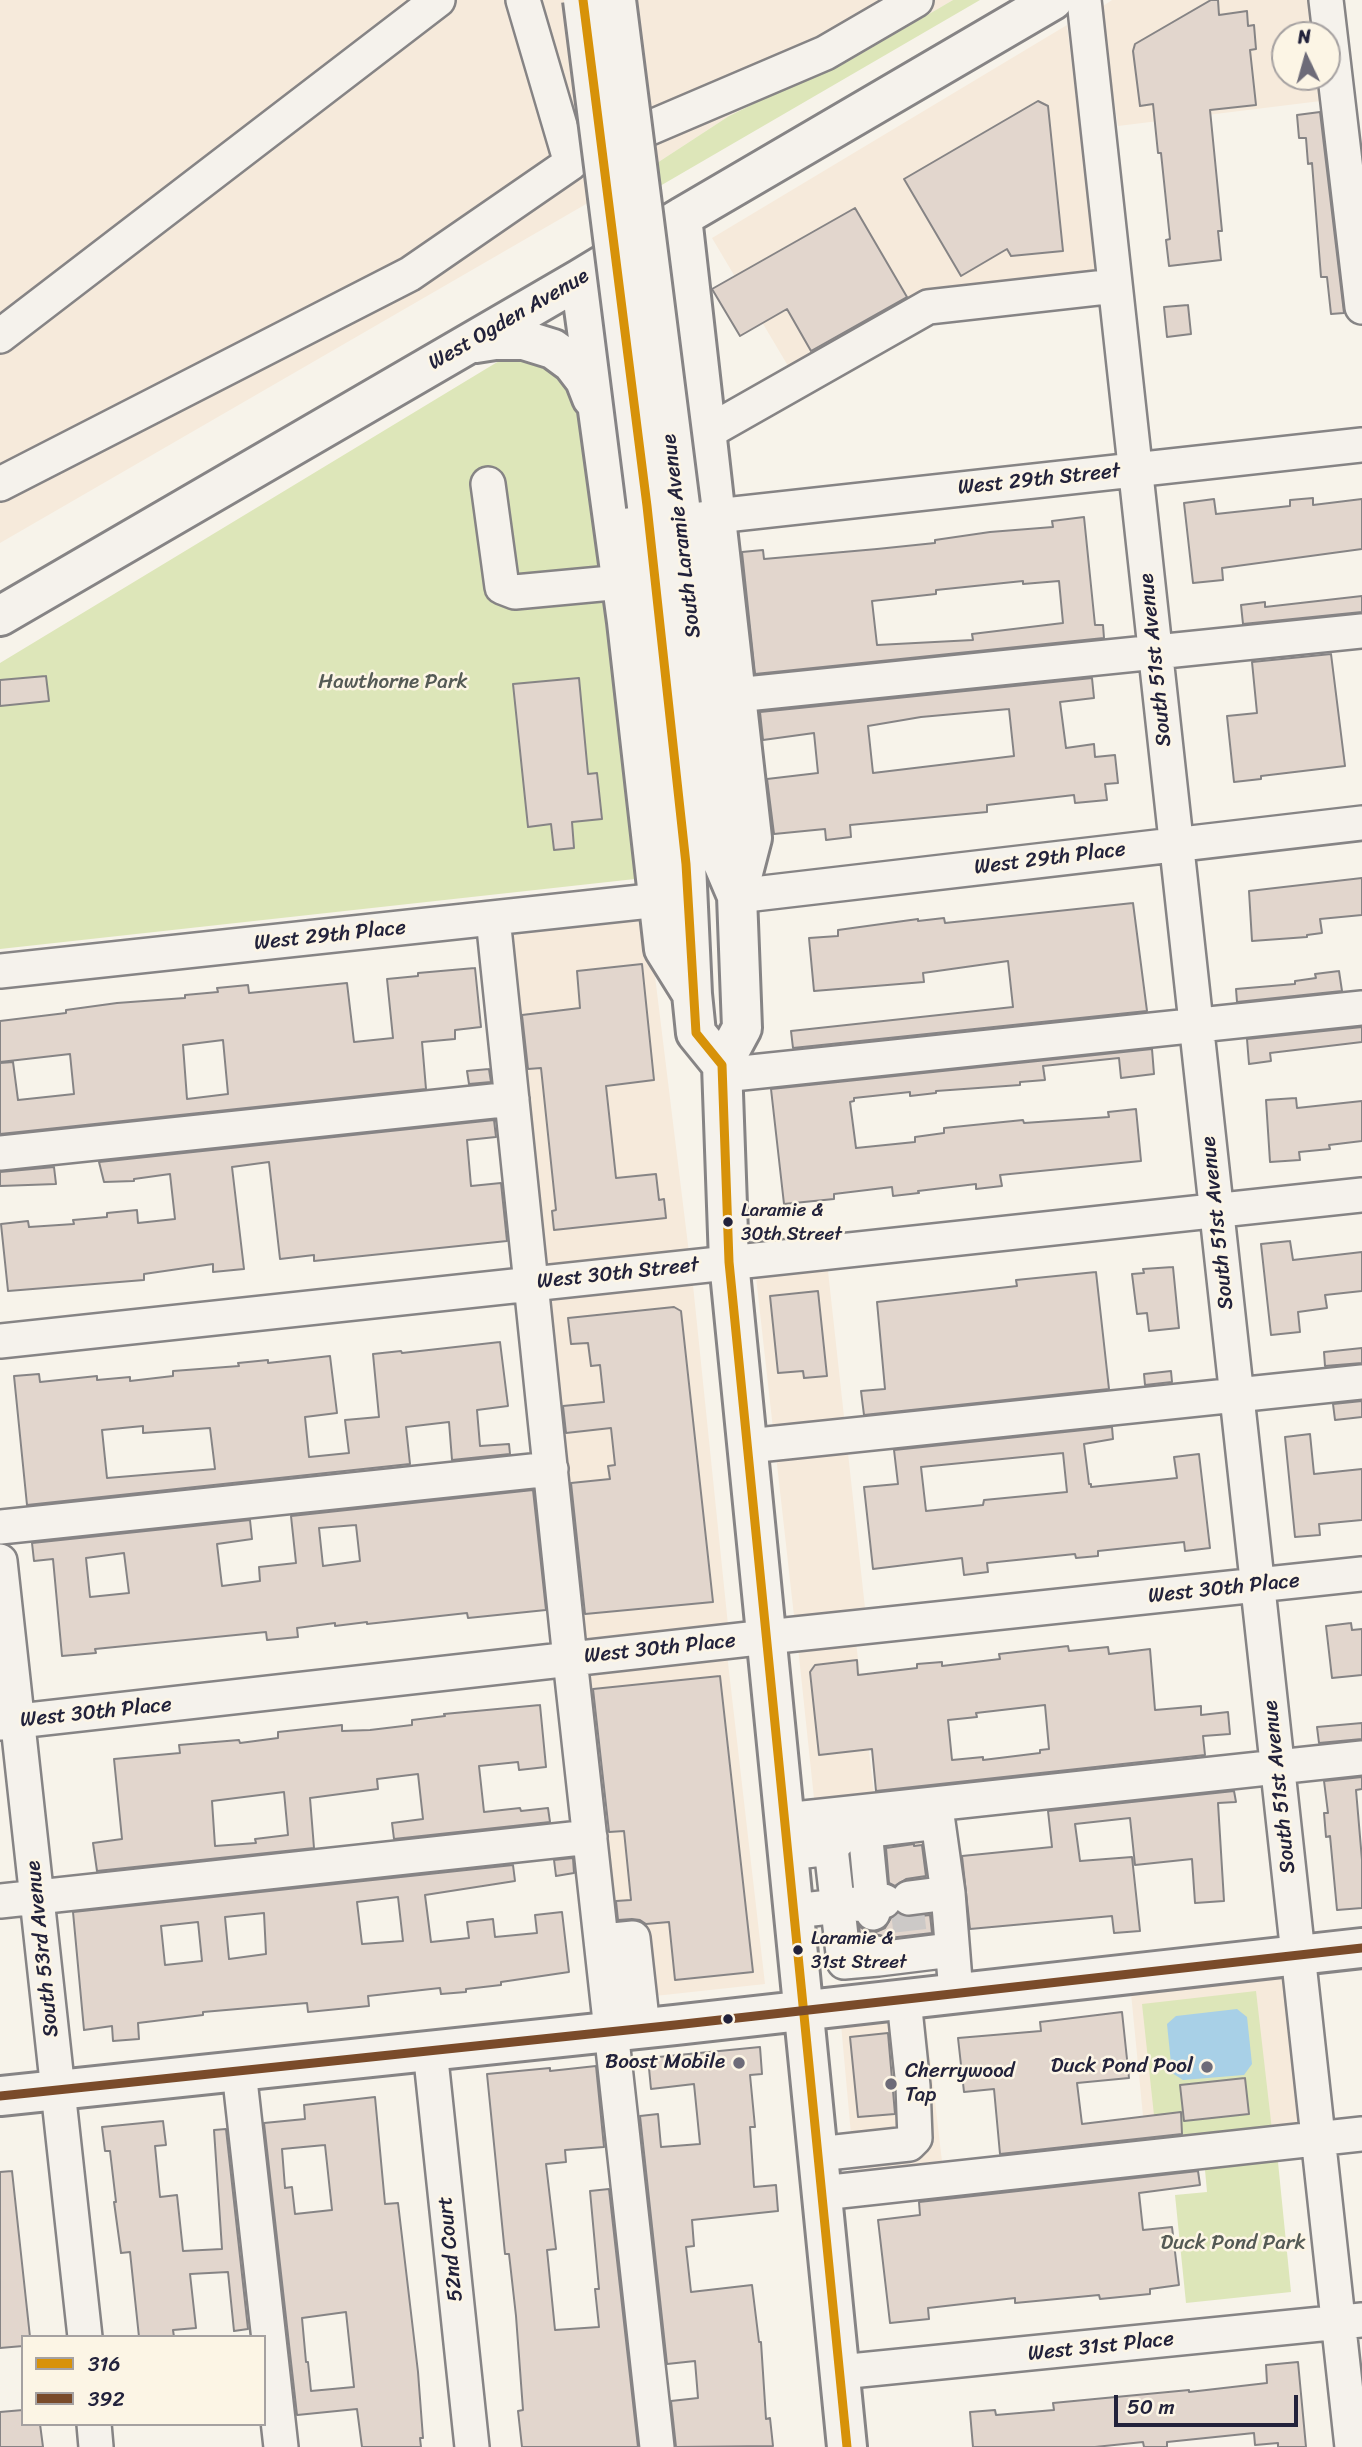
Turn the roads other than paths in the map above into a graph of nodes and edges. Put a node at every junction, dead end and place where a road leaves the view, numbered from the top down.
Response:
1 (438, 0) edge
2 (523, 0) edge
3 (583, 0) edge
4 (616, 0) edge
5 (916, 0) edge
6 (1053, 0) edge
7 (1084, 0) edge
8 (1326, 0) edge
9 (571, 163) junction
10 (682, 217) junction
11 (580, 279) junction
12 (1115, 286) junction
13 (1362, 307) edge
14 (0, 336) edge
15 (467, 345) junction
16 (598, 413) junction
17 (706, 432) junction
18 (1362, 445) edge
19 (1135, 469) junction
20 (0, 484) edge
21 (488, 484) dead end
22 (663, 505) junction
23 (716, 516) junction
24 (622, 582) junction
25 (0, 616) edge
26 (1362, 631) edge
27 (1155, 652) junction
28 (736, 695) junction
29 (1362, 823) edge
30 (1176, 844) junction
31 (737, 895) junction
32 (659, 900) junction
33 (493, 918) junction
34 (0, 971) edge
35 (692, 994) junction
36 (1362, 1008) edge
37 (1196, 1027) junction
38 (722, 1070) junction
39 (512, 1099) junction
40 (0, 1153) edge
41 (1362, 1195) edge
42 (1216, 1211) junction
43 (729, 1262) junction
44 (531, 1284) junction
45 (0, 1341) edge
46 (1362, 1382) edge
47 (1238, 1395) junction
48 (748, 1446) junction
49 (551, 1469) junction
50 (0, 1527) edge
51 (0, 1561) edge
52 (1362, 1574) edge
53 (1258, 1586) junction
54 (767, 1637) junction
55 (570, 1659) junction
56 (9, 1722) edge
57 (1362, 1758) edge
58 (1277, 1767) junction
59 (865, 1830) junction
60 (590, 1837) junction
61 (786, 1837) junction
62 (831, 1848) junction
63 (948, 1894) junction
64 (38, 1897) junction
65 (0, 1901) edge
66 (885, 1904) junction
67 (838, 1906) junction
68 (794, 1911) junction
69 (1362, 1948) edge
70 (951, 1951) junction
71 (1298, 1955) junction
72 (873, 1957) junction
73 (956, 1993) junction
74 (886, 2002) junction
75 (804, 2011) junction
76 (628, 2030) junction
77 (430, 2050) junction
78 (239, 2071) junction
79 (59, 2090) junction
80 (0, 2096) edge
81 (1362, 2134) edge
82 (1318, 2139) junction
83 (818, 2154) junction
84 (822, 2193) junction
85 (1350, 2322) edge
86 (85, 2335) edge
87 (840, 2372) junction
88 (94, 2426) edge
89 (96, 2447) edge
90 (282, 2447) edge
91 (472, 2447) edge
92 (657, 2447) edge
93 (847, 2447) edge
94 (1352, 2447) edge

1 - 14 street
2 - 9 street
3 - 22 main road, South Laramie Avenue, bridge
4 - 22 main road, South Laramie Avenue, bridge
5 - 9 street
6 - 10 main road, West Ogden Avenue
7 - 12 street, South 51st Avenue
8 - 13 street
9 - 20 street
10 - 11 main road, West Ogden Avenue
10 - 17 main road
11 - 15 main road, West Ogden Avenue
11 - 16 main road
12 - 17 street
12 - 19 street, South 51st Avenue
15 - 16 main road
15 - 25 main road, West Ogden Avenue
16 - 24 main road
17 - 23 main road
18 - 19 street, West 29th Street
19 - 23 street, West 29th Street
19 - 27 street, South 51st Avenue
21 - 24 street
22 - 31 main road, South Laramie Avenue
22 - 35 main road, South Laramie Avenue
23 - 28 main road
24 - 32 main road
26 - 27 street
27 - 28 street
27 - 30 street, South 51st Avenue
28 - 31 main road
29 - 30 street, West 29th Place
30 - 31 street, West 29th Place
30 - 37 street, South 51st Avenue
31 - 38 main road, South Laramie Avenue
32 - 33 street, West 29th Place
32 - 35 main road
33 - 34 street, West 29th Place
33 - 39 street
35 - 38 main road, South Laramie Avenue
36 - 37 street
37 - 38 street
37 - 42 street, South 51st Avenue
38 - 43 main road
39 - 40 street
39 - 44 street
41 - 42 street, West 30th Street
42 - 43 street, West 30th Street
42 - 47 street, South 51st Avenue
43 - 44 street, West 30th Street
43 - 48 main road
44 - 45 street, West 30th Street
44 - 49 street
46 - 47 street
47 - 48 street
47 - 53 street, South 51st Avenue
48 - 54 main road
49 - 50 street
49 - 55 street
51 - 56 street, South 53rd Avenue
52 - 53 street, West 30th Place
53 - 54 street, West 30th Place
53 - 58 street, South 51st Avenue
54 - 55 street, West 30th Place
54 - 61 main road
55 - 56 street, West 30th Place
55 - 60 street
56 - 64 street, South 53rd Avenue
57 - 58 street
58 - 61 street
58 - 71 street, South 51st Avenue
59 - 62 street
59 - 63 street
59 - 66 street
60 - 64 street
60 - 76 street
61 - 62 street
61 - 68 main road
62 - 67 street
63 - 66 street
63 - 70 street
64 - 65 street
64 - 79 street, South 53rd Avenue
66 - 67 street
67 - 68 street
67 - 72 street
68 - 75 main road
69 - 71 main road
70 - 72 street
70 - 73 street
71 - 73 main road
71 - 82 street, South 51st Avenue
72 - 74 street
73 - 74 main road
74 - 75 main road
74 - 83 street
75 - 76 main road
75 - 83 main road
76 - 77 main road
76 - 92 street
77 - 78 main road
77 - 91 street, 52nd Court
78 - 79 main road
78 - 90 street
79 - 80 main road
79 - 86 street, South 53rd Avenue
81 - 82 street
82 - 84 street
82 - 85 street, South 51st Avenue
83 - 84 main road
84 - 87 main road
85 - 87 street, West 31st Place
85 - 94 street, South 51st Avenue
87 - 93 main road
88 - 89 street

